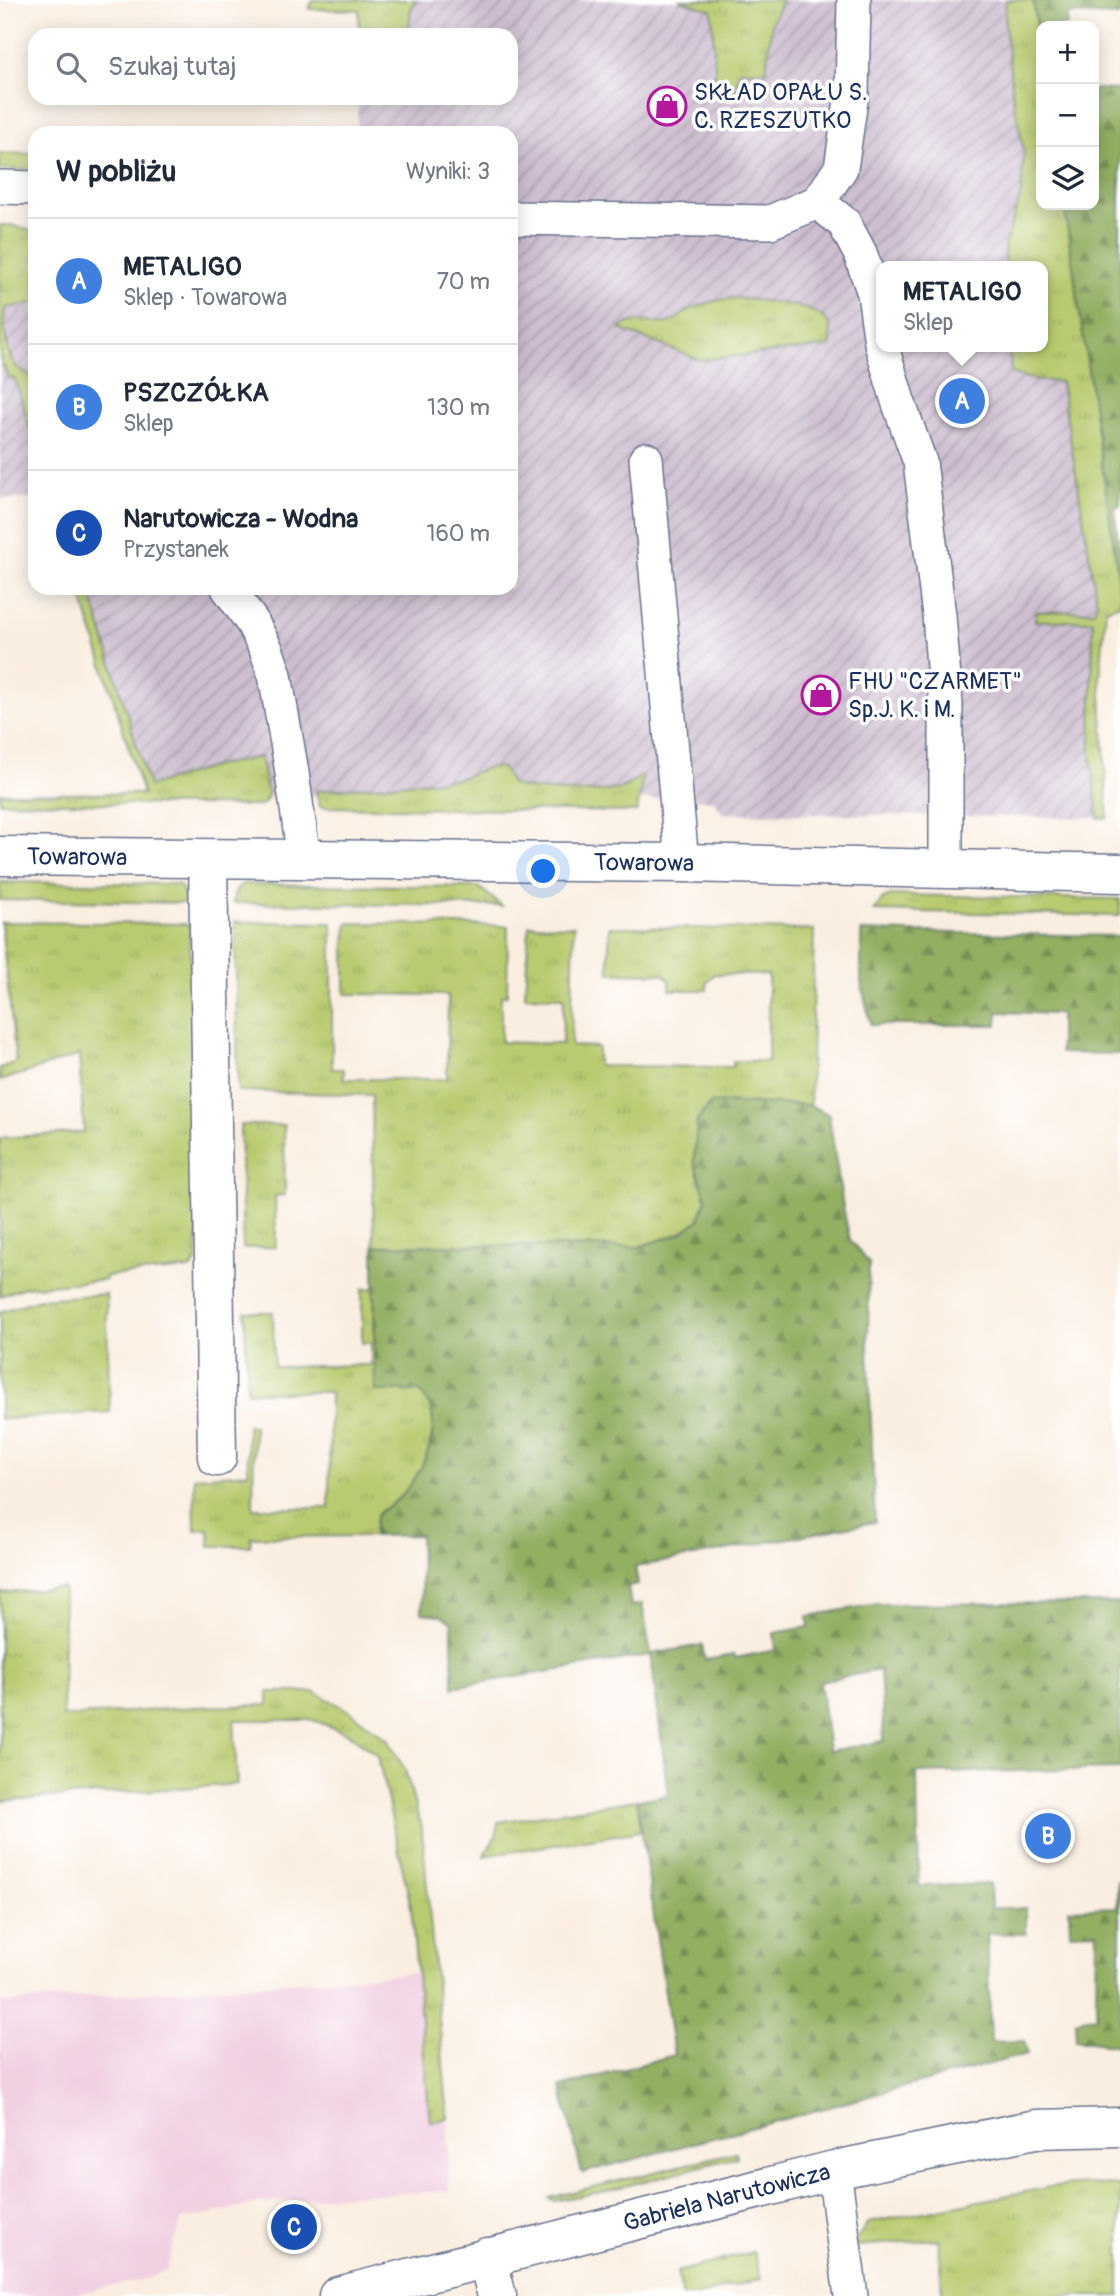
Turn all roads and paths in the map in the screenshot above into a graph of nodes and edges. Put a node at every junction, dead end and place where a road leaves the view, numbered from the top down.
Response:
1 (855, 0) edge
2 (0, 187) edge
3 (28, 188) edge
4 (818, 202) junction
5 (518, 218) edge
6 (876, 306) edge
7 (884, 352) edge
8 (646, 458) dead end
9 (233, 595) edge
10 (0, 856) edge
11 (208, 859) junction
12 (304, 859) junction
13 (682, 863) junction
14 (946, 868) junction
15 (1120, 873) edge
16 (217, 1457) dead end
17 (1120, 2127) edge
18 (834, 2170) junction
19 (487, 2257) junction
20 (338, 2296) edge
21 (497, 2296) edge
22 (851, 2296) edge

1 - 4 lane
2 - 3 lane
4 - 5 lane
4 - 6 lane
7 - 14 lane
8 - 13 lane
9 - 12 lane
10 - 11 street, Towarowa
11 - 12 street, Towarowa
11 - 16 street
12 - 13 street, Towarowa
13 - 14 street, Towarowa
14 - 15 street, Towarowa
17 - 18 street, Gabriela Narutowicza
18 - 19 street, Gabriela Narutowicza
18 - 22 lane
19 - 20 street, Gabriela Narutowicza
19 - 21 street

